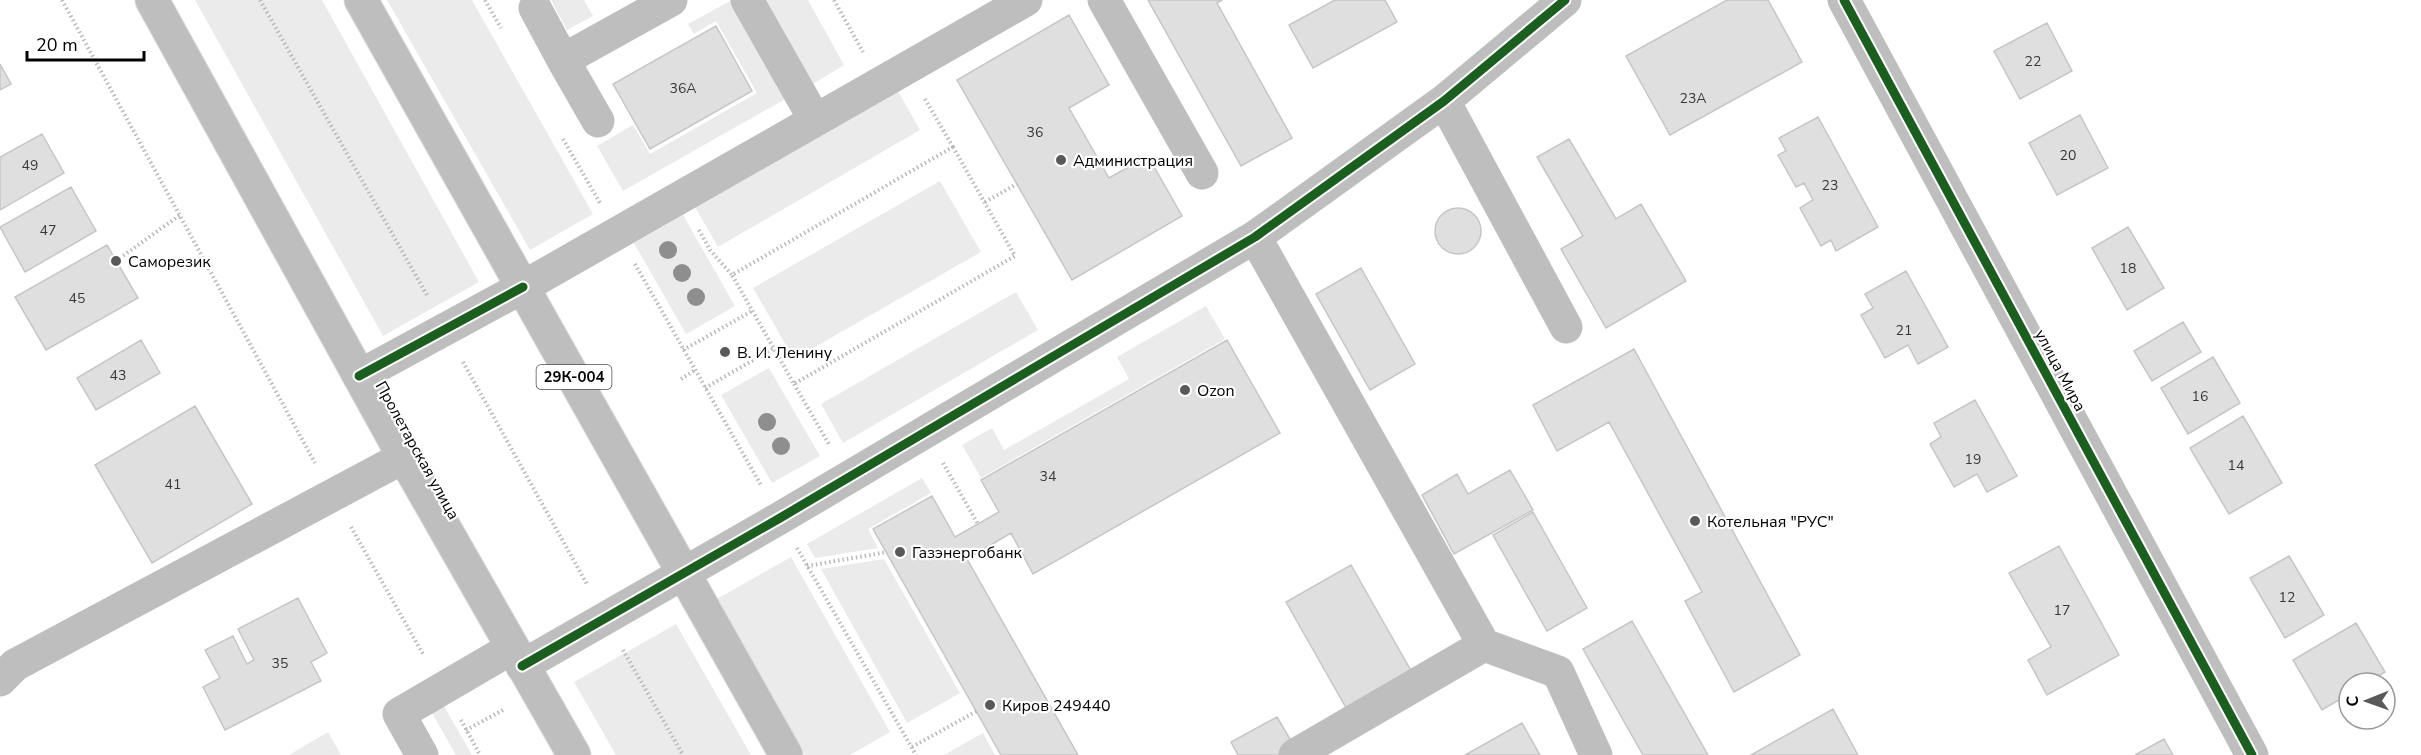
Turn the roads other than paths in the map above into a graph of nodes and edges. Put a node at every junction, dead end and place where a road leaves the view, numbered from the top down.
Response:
1 (152, 0) edge
2 (361, 0) edge
3 (671, 0) edge
4 (747, 0) edge
5 (1026, 0) edge
6 (1104, 0) edge
7 (1564, 0) edge
8 (1844, 0) edge
9 (535, 8) dead end
10 (563, 60) junction
11 (1444, 101) junction
12 (815, 120) junction
13 (598, 121) dead end
14 (1202, 173) dead end
15 (1255, 237) junction
16 (523, 286) junction
17 (1566, 327) dead end
18 (359, 376) junction
19 (404, 457) junction
20 (684, 574) junction
21 (1484, 645) junction
22 (517, 657) junction
23 (0, 680) edge
24 (422, 755) edge
25 (574, 755) edge
26 (786, 755) edge
27 (1295, 755) edge
28 (1596, 755) edge
29 (2252, 755) edge

1 - 18 street, Пролетарская улица
2 - 16 street, 29К-004
3 - 10 street
4 - 12 street
5 - 12 street
6 - 14 street
7 - 11 street
8 - 29 street, улица Мира
9 - 10 street
10 - 13 street
11 - 15 street
11 - 17 street
12 - 16 street
15 - 20 street
15 - 21 street
16 - 18 street
16 - 20 street, 29К-004
18 - 19 street, Пролетарская улица
19 - 22 street, Пролетарская улица
19 - 23 street
20 - 22 street
20 - 26 street, 29К-004
21 - 27 street
21 - 28 street
22 - 24 street
22 - 25 street, Пролетарская улица

